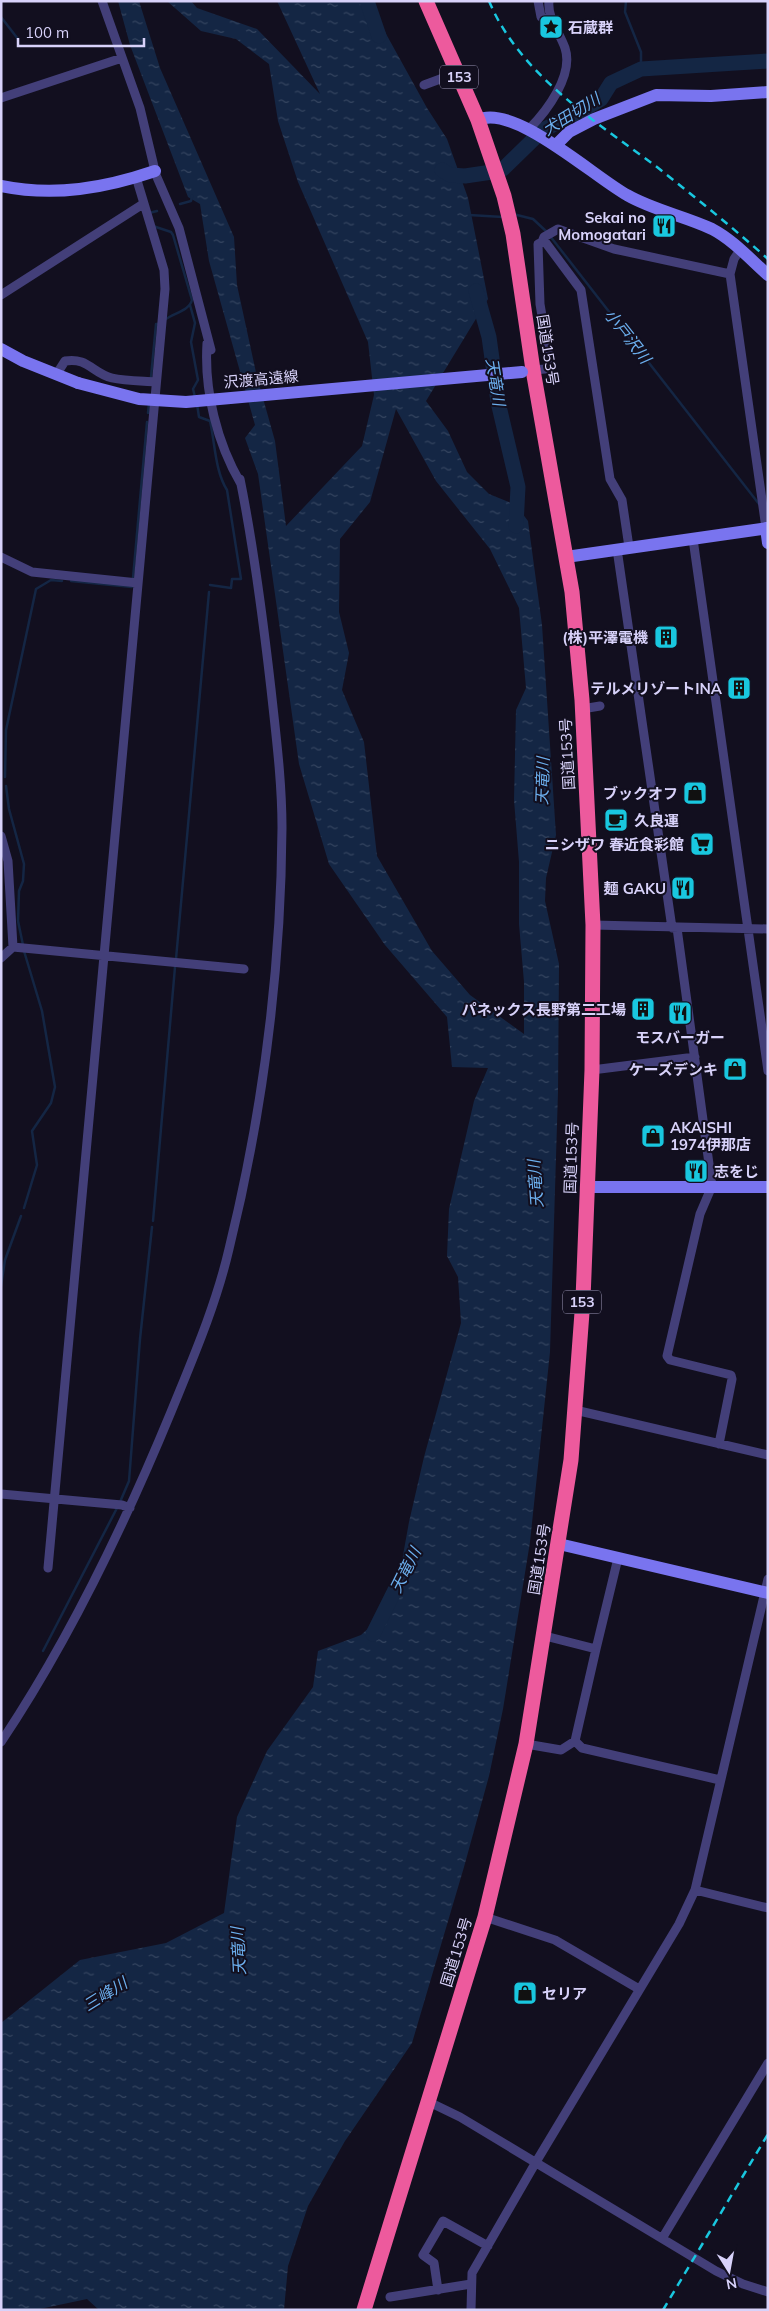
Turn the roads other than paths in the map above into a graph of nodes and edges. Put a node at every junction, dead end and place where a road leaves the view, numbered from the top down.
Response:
1 (102, 1) edge
2 (426, 1) edge
3 (538, 1) edge
4 (549, 1) edge
5 (554, 22) junction
6 (122, 58) junction
7 (451, 74) dead end
8 (424, 85) dead end
9 (768, 92) edge
10 (1, 98) edge
11 (478, 120) junction
12 (530, 130) junction
13 (552, 143) junction
14 (155, 171) junction
15 (136, 177) junction
16 (1, 186) edge
17 (143, 204) junction
18 (546, 237) junction
19 (740, 250) junction
20 (730, 274) junction
21 (768, 275) edge
22 (1, 295) edge
23 (208, 335) junction
24 (1, 349) edge
25 (212, 350) dead end
26 (528, 371) junction
27 (56, 375) junction
28 (155, 382) junction
29 (766, 524) edge
30 (693, 539) junction
31 (768, 543) edge
32 (623, 548) junction
33 (1, 557) edge
34 (566, 557) junction
35 (138, 583) junction
36 (600, 706) dead end
37 (582, 710) junction
38 (1, 836) edge
39 (593, 925) junction
40 (675, 928) junction
41 (747, 929) junction
42 (768, 929) edge
43 (19, 947) junction
44 (103, 956) junction
45 (1, 958) edge
46 (244, 969) dead end
47 (695, 1057) junction
48 (592, 1070) junction
49 (768, 1071) edge
50 (712, 1186) junction
51 (768, 1187) edge
52 (588, 1188) junction
53 (575, 1410) junction
54 (719, 1444) junction
55 (768, 1455) edge
56 (1, 1494) edge
57 (54, 1499) junction
58 (130, 1508) junction
59 (559, 1544) junction
60 (618, 1558) junction
61 (48, 1568) dead end
62 (768, 1579) edge
63 (766, 1593) edge
64 (545, 1636) junction
65 (596, 1649) junction
66 (1, 1742) edge
67 (575, 1742) junction
68 (526, 1744) junction
69 (720, 1780) junction
70 (695, 1890) junction
71 (768, 1908) edge
72 (485, 1917) junction
73 (639, 1989) junction
74 (768, 2063) edge
75 (429, 2102) junction
76 (536, 2162) junction
77 (663, 2237) junction
78 (488, 2246) junction
79 (471, 2284) junction
80 (438, 2290) junction
81 (768, 2292) edge
82 (390, 2297) dead end
83 (364, 2310) edge
84 (472, 2310) edge

1 - 6 street
2 - 11 highway, 国道153号 / 153
3 - 5 street
4 - 5 street
5 - 12 street
6 - 10 street
6 - 14 street
7 - 8 street
9 - 13 main road
11 - 12 main road
11 - 26 highway, 国道153号 / 153
12 - 13 main road
13 - 19 main road
14 - 15 main road
14 - 23 street
15 - 16 main road
15 - 17 street
17 - 22 street
17 - 28 street
18 - 20 street
18 - 26 street
18 - 32 street
19 - 20 street
19 - 21 main road
20 - 29 street
23 - 25 street
23 - 58 street
24 - 27 main road, 沢渡高遠線
26 - 27 main road, 沢渡高遠線, bridge
26 - 34 highway, 国道153号 / 153
27 - 28 street
28 - 35 street
29 - 30 main road
29 - 31 main road
30 - 32 main road
30 - 41 street
32 - 34 main road
32 - 40 street
33 - 35 street
34 - 37 highway, 国道153号 / 153
35 - 44 street
36 - 37 street
37 - 39 highway, 国道153号 / 153
38 - 43 street
39 - 40 street
39 - 48 highway, 国道153号 / 153
40 - 41 street
40 - 47 street
41 - 42 street
41 - 49 street
43 - 44 street
43 - 45 street
44 - 46 street
44 - 57 street
47 - 48 street
47 - 50 street
48 - 52 highway, 国道153号 / 153
50 - 51 main road
50 - 52 main road
50 - 54 street
52 - 53 highway, 国道153号 / 153
53 - 54 street
53 - 59 highway, 国道153号 / 153
54 - 55 street
56 - 57 street
57 - 58 street
57 - 61 street
58 - 66 street
59 - 60 main road
59 - 64 highway, 国道153号 / 153
60 - 63 main road
60 - 65 street
62 - 63 street
63 - 69 street
64 - 65 street
64 - 68 highway, 国道153号 / 153
65 - 67 street
67 - 68 street
67 - 69 street
68 - 72 highway, 国道153号 / 153
69 - 70 street
70 - 71 street
70 - 73 street
72 - 73 street
72 - 75 highway, 国道153号 / 153
73 - 76 street
74 - 77 street
75 - 76 street
75 - 83 highway, 国道153号 / 153
76 - 77 street
76 - 78 street
77 - 81 street
78 - 79 street
78 - 80 street
79 - 80 street
79 - 84 street
80 - 82 street

